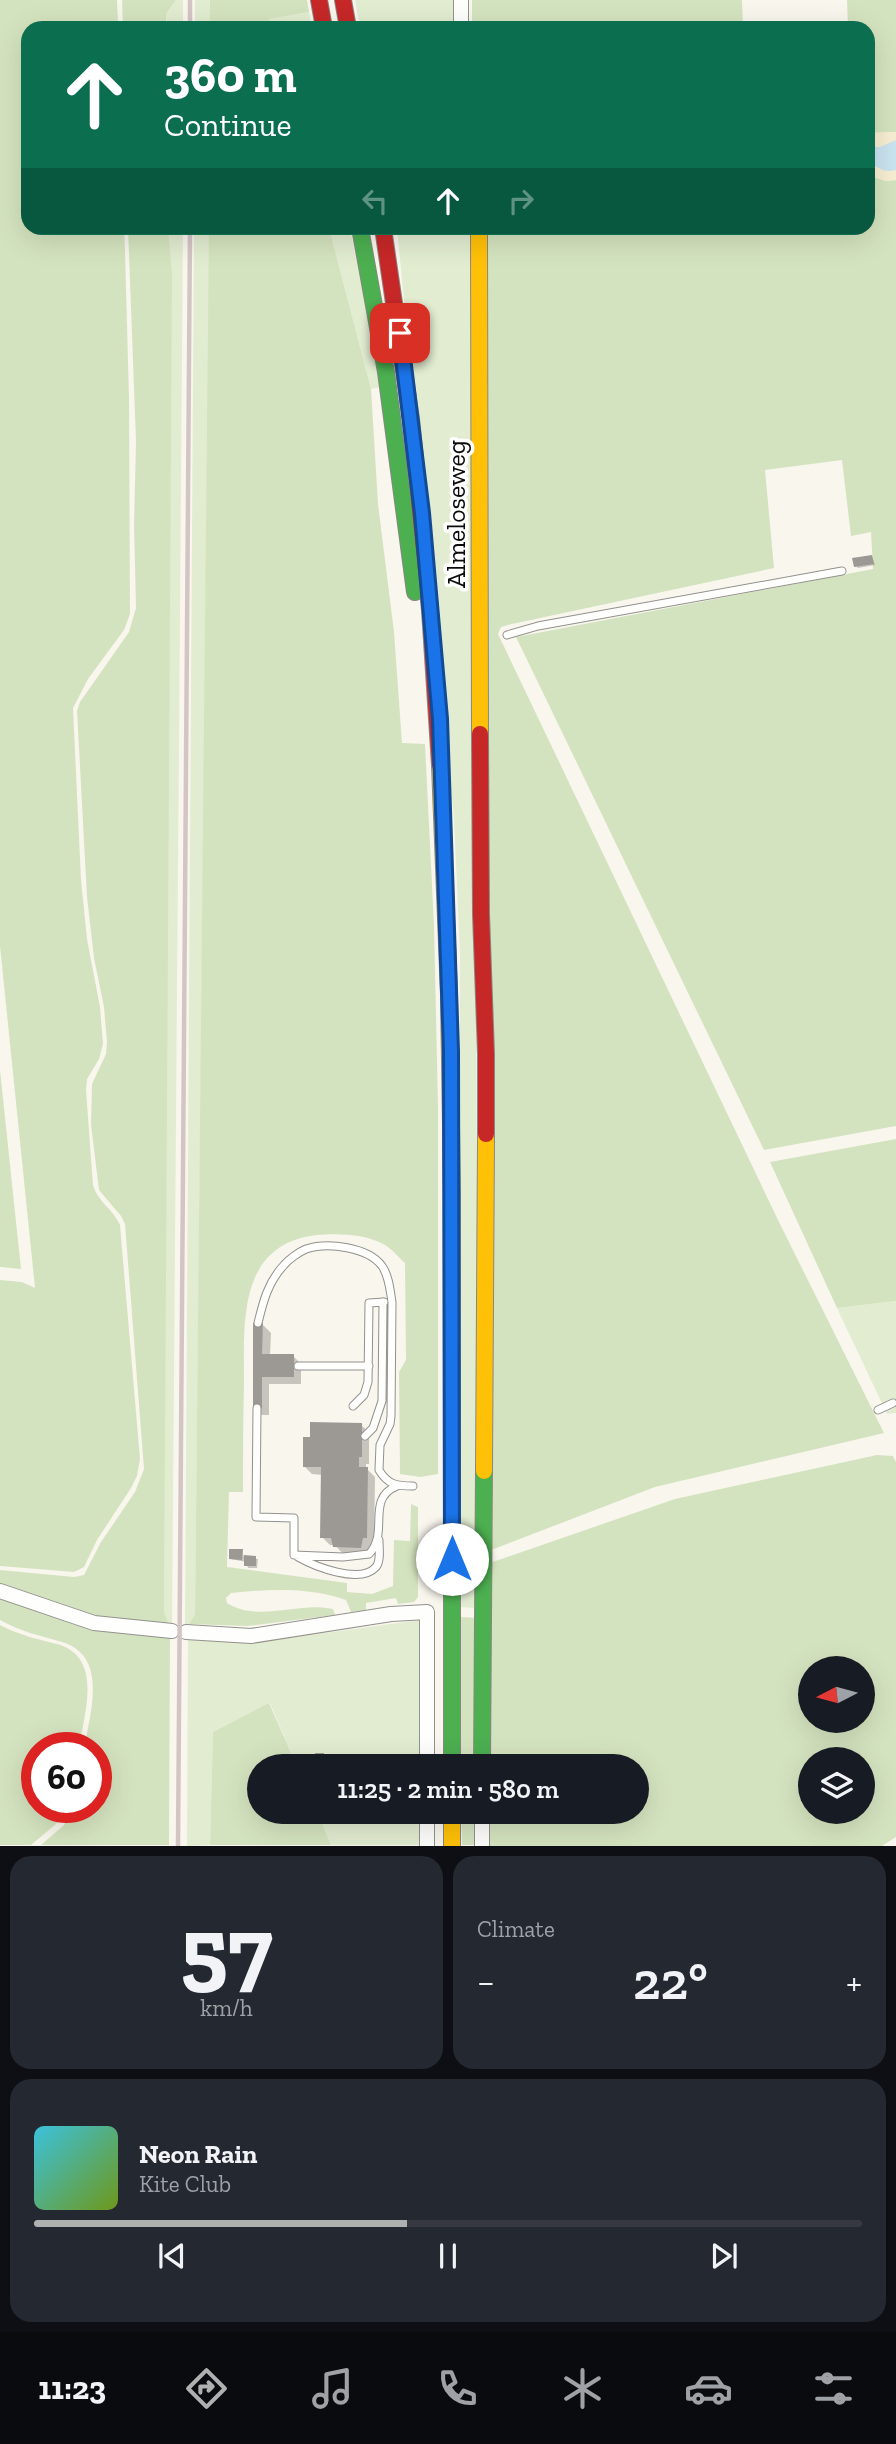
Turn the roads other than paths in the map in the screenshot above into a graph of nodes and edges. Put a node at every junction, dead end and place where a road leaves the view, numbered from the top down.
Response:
1 (319, 0) edge
2 (342, 0) edge
3 (461, 0) edge
4 (323, 21) edge
5 (346, 21) edge
6 (461, 21) edge
7 (361, 235) edge
8 (384, 235) edge
9 (479, 235) edge
10 (842, 571) dead end
11 (507, 635) dead end
12 (441, 789) junction
13 (392, 1302) junction
14 (383, 1303) junction
15 (258, 1324) dead end
16 (298, 1366) dead end
17 (369, 1366) junction
18 (893, 1403) dead end
19 (353, 1406) dead end
20 (257, 1408) dead end
21 (878, 1410) dead end
22 (365, 1436) dead end
23 (397, 1486) junction
24 (413, 1486) dead end
25 (379, 1539) junction
26 (294, 1555) junction
27 (0, 1591) edge
28 (427, 1754) edge
29 (452, 1754) edge
30 (482, 1754) edge
31 (427, 1824) edge
32 (452, 1824) edge
33 (482, 1824) edge
34 (427, 1846) edge
35 (452, 1846) edge
36 (482, 1846) edge

1 - 4 main road
2 - 5 main road
3 - 6 street
7 - 12 main road
8 - 12 main road
9 - 30 main road, Almeloseweg
10 - 11 lane
12 - 29 main road
13 - 14 lane
13 - 15 lane
13 - 23 lane
14 - 17 lane
14 - 22 lane
16 - 17 lane
17 - 19 lane
18 - 21 lane
20 - 26 lane
23 - 24 lane
23 - 25 lane
25 - 26 lane
25 - 26 lane
27 - 28 street
31 - 34 street
32 - 35 main road
33 - 36 street

